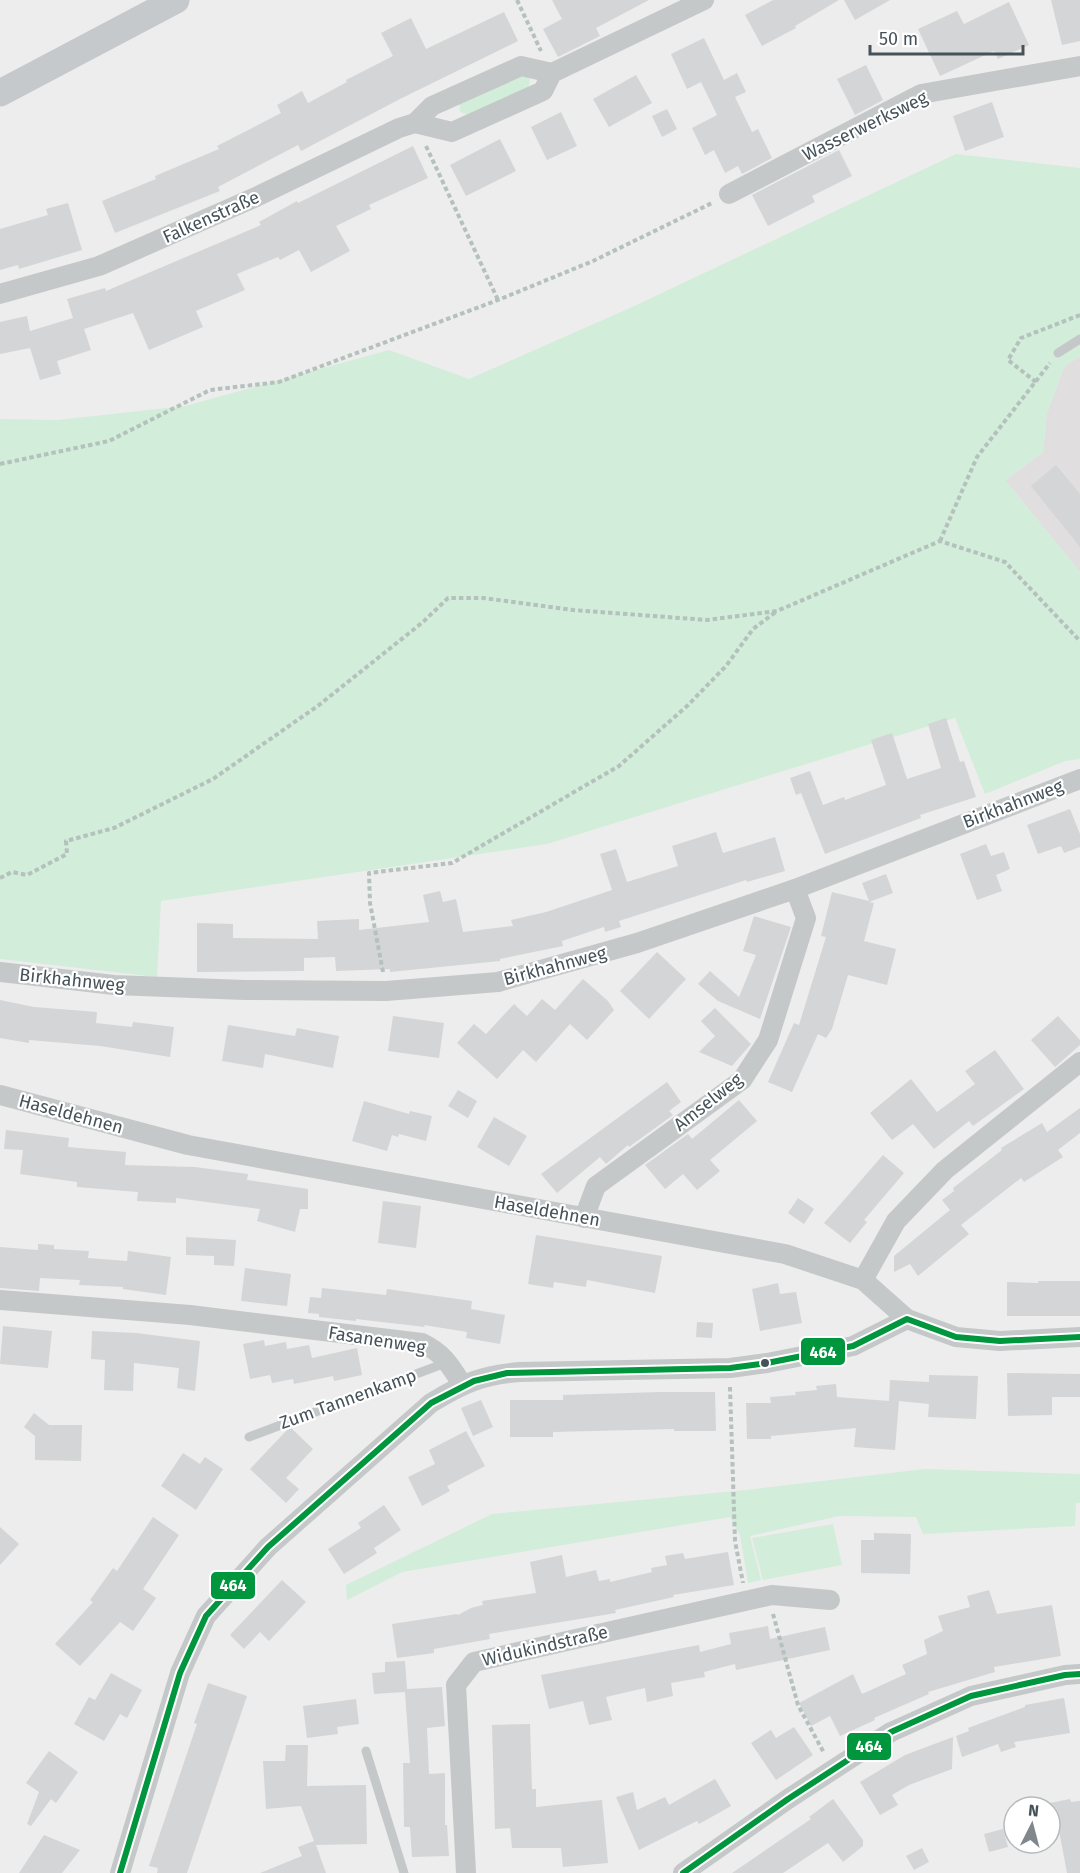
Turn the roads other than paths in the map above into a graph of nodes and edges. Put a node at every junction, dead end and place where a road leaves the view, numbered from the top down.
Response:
1 (176, 0) edge
2 (704, 0) edge
3 (1080, 66) edge
4 (552, 74) junction
5 (0, 93) edge
6 (416, 123) junction
7 (729, 194) road end
8 (0, 294) edge
9 (1080, 339) edge
10 (1058, 353) road end
11 (1080, 779) edge
12 (795, 889) junction
13 (0, 972) edge
14 (1080, 1062) edge
15 (0, 1095) edge
16 (584, 1218) junction
17 (863, 1281) junction
18 (0, 1300) edge
19 (907, 1319) junction
20 (1080, 1337) edge
21 (448, 1362) junction
22 (462, 1384) junction
23 (249, 1437) dead end
24 (830, 1600) dead end
25 (1080, 1674) edge
26 (366, 1751) dead end
27 (120, 1873) edge
28 (404, 1873) edge
29 (466, 1873) edge
30 (682, 1873) edge

1 - 5 main road
2 - 4 street
3 - 7 street, Wasserwerksweg
4 - 6 street, Falkenstraße
4 - 6 street
6 - 8 street, Falkenstraße
9 - 10 lane
11 - 12 street, Birkhahnweg
12 - 13 street, Birkhahnweg
12 - 16 street, Amselweg
14 - 17 street
15 - 16 street, Haseldehnen
16 - 17 street, Haseldehnen
17 - 19 street, Haseldehnen
18 - 21 street, Fasanenweg
19 - 20 street, Haseldehnen
19 - 22 street
21 - 22 street, Fasanenweg
21 - 23 lane, Zum Tannenkamp
22 - 27 street, Zum Tannenkamp
24 - 29 street, Widukindstraße
25 - 30 street
26 - 28 lane

